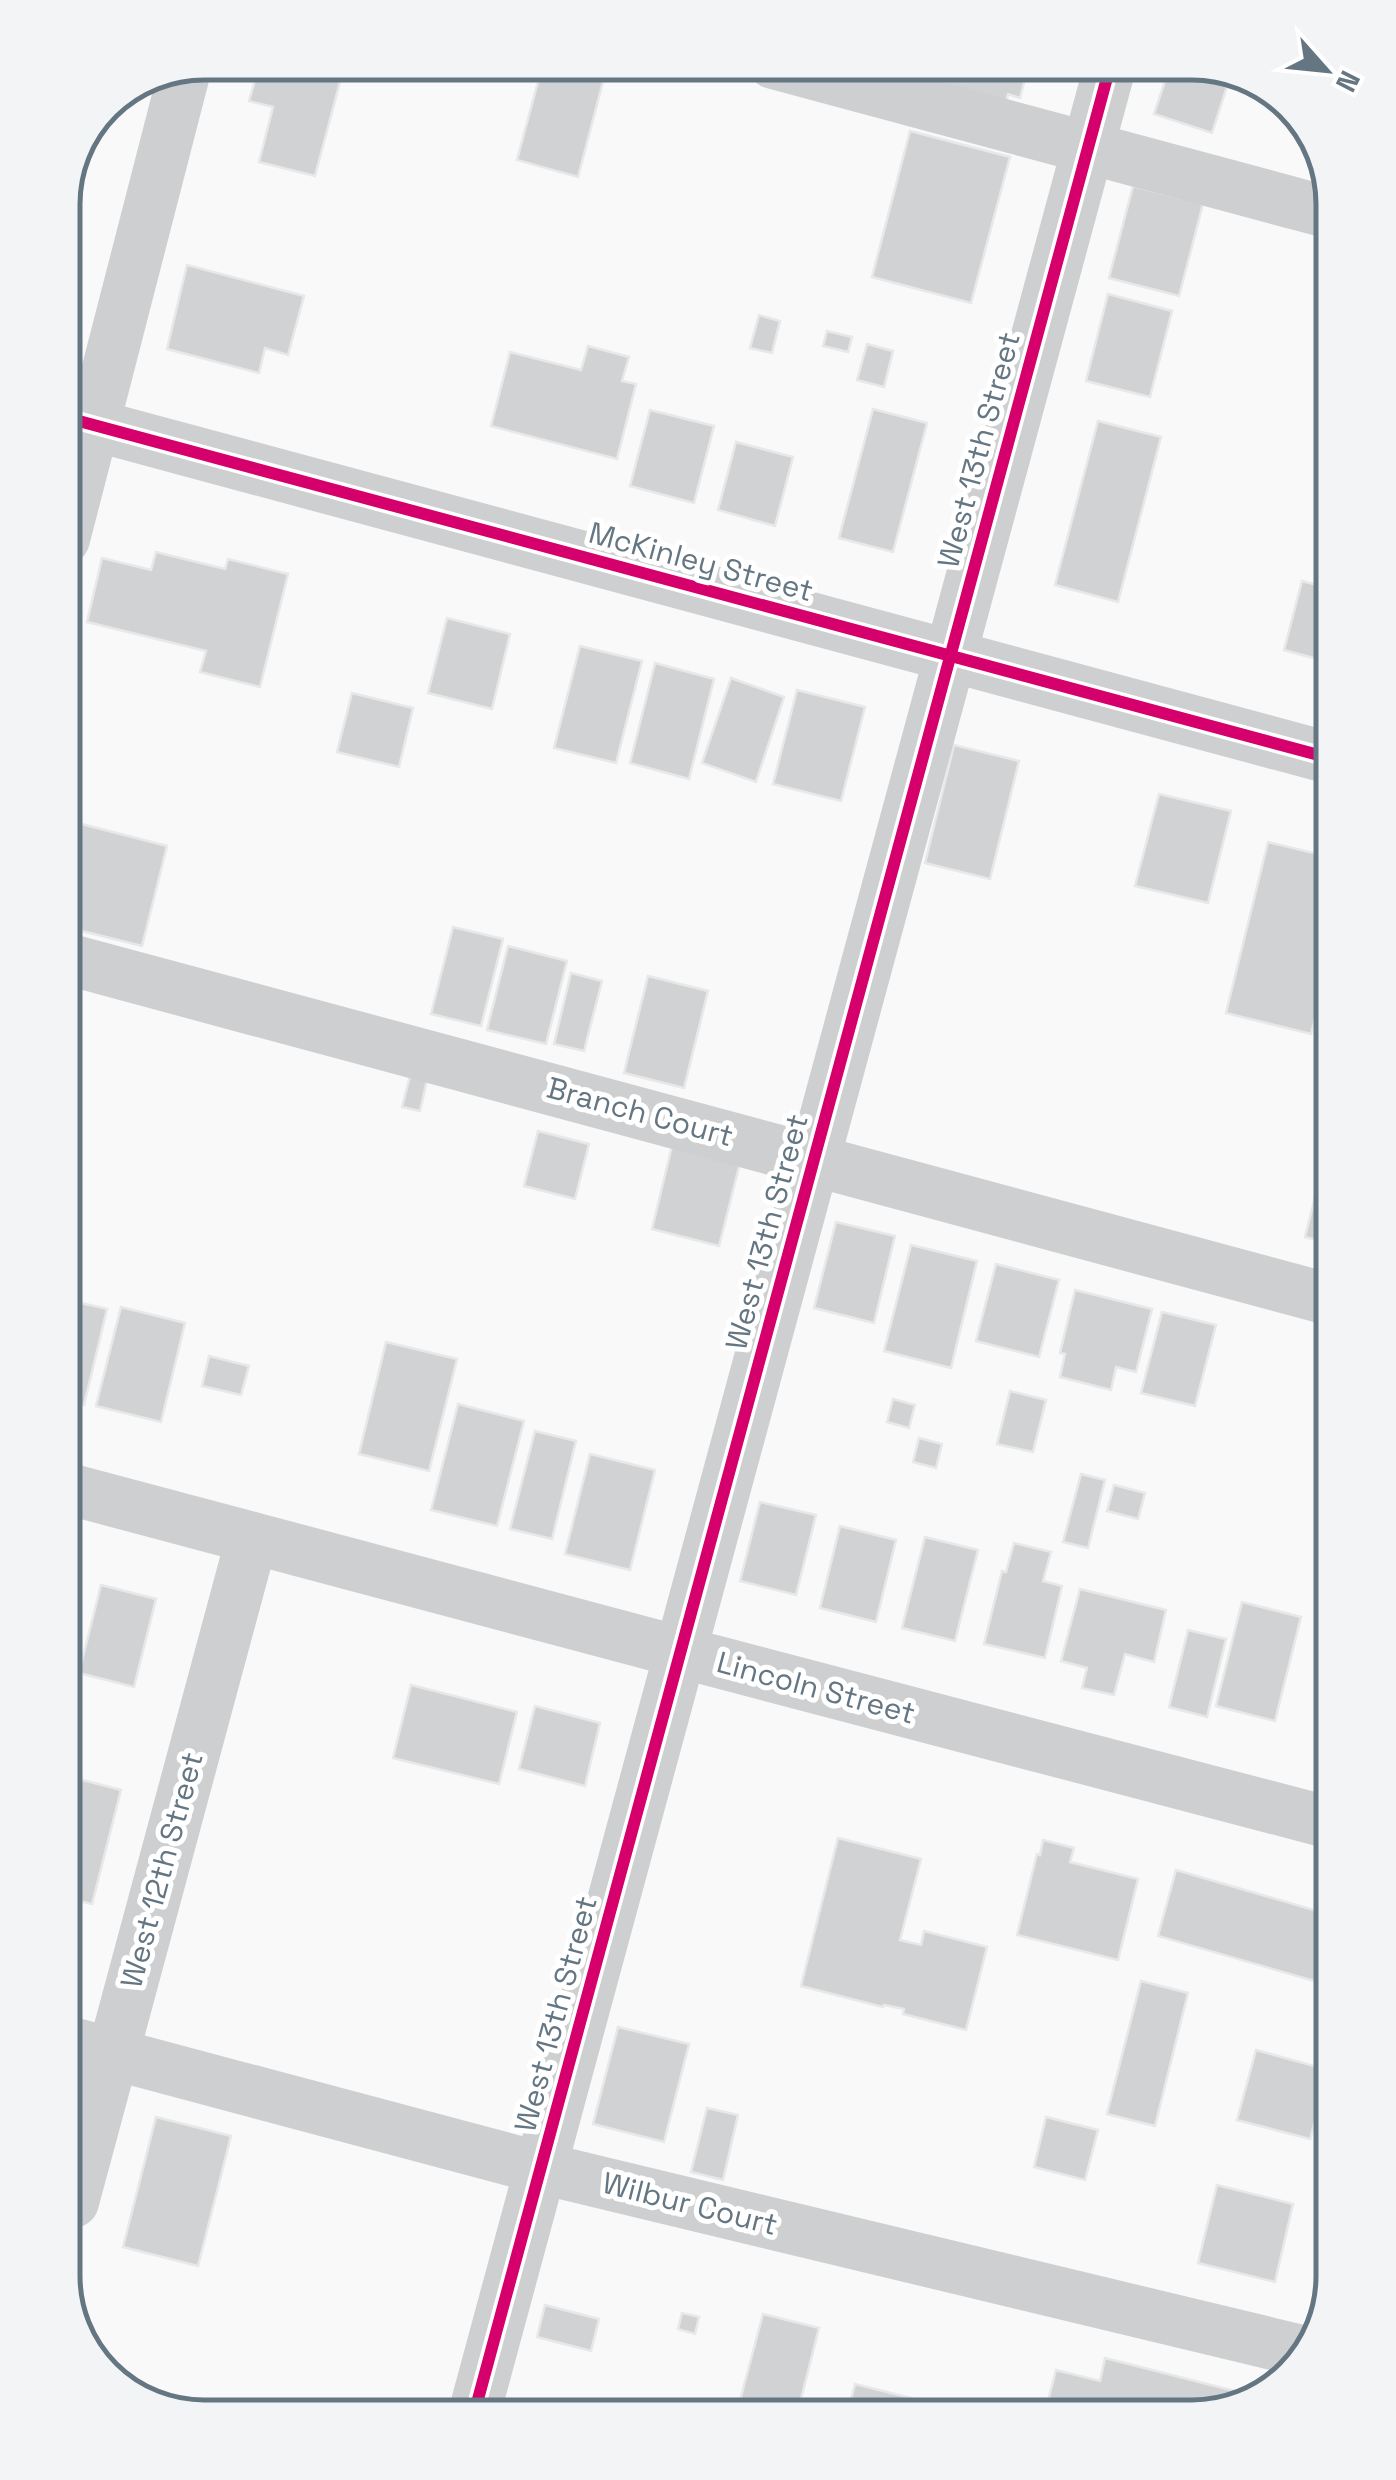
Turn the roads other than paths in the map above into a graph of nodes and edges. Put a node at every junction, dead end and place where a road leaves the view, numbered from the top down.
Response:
1 (836, 80) edge
2 (1106, 80) edge
3 (181, 82) edge
4 (1088, 148) junction
5 (1316, 209) edge
6 (80, 421) edge
7 (949, 654) junction
8 (1316, 754) edge
9 (80, 963) edge
10 (813, 1159) junction
11 (1316, 1296) edge
12 (80, 1492) edge
13 (252, 1538) junction
14 (680, 1652) junction
15 (1316, 1819) edge
16 (92, 2048) edge
17 (80, 2145) edge
18 (540, 2168) junction
19 (1292, 2349) edge
20 (478, 2400) edge

1 - 4 street
2 - 4 street, West 13th Street
3 - 6 street
4 - 5 street
4 - 7 street, West 13th Street
6 - 7 street, McKinley Street
7 - 8 street, McKinley Street
7 - 10 street, West 13th Street
9 - 10 street, Branch Court
10 - 11 street, Branch Court
10 - 14 street, West 13th Street
12 - 13 street, Lincoln Street
13 - 14 street, Lincoln Street
13 - 16 street, West 12th Street
14 - 15 street, Lincoln Street
14 - 18 street, West 13th Street
16 - 17 street, West 12th Street
16 - 18 street, Wilbur Court
18 - 19 street, Wilbur Court
18 - 20 street, West 13th Street

